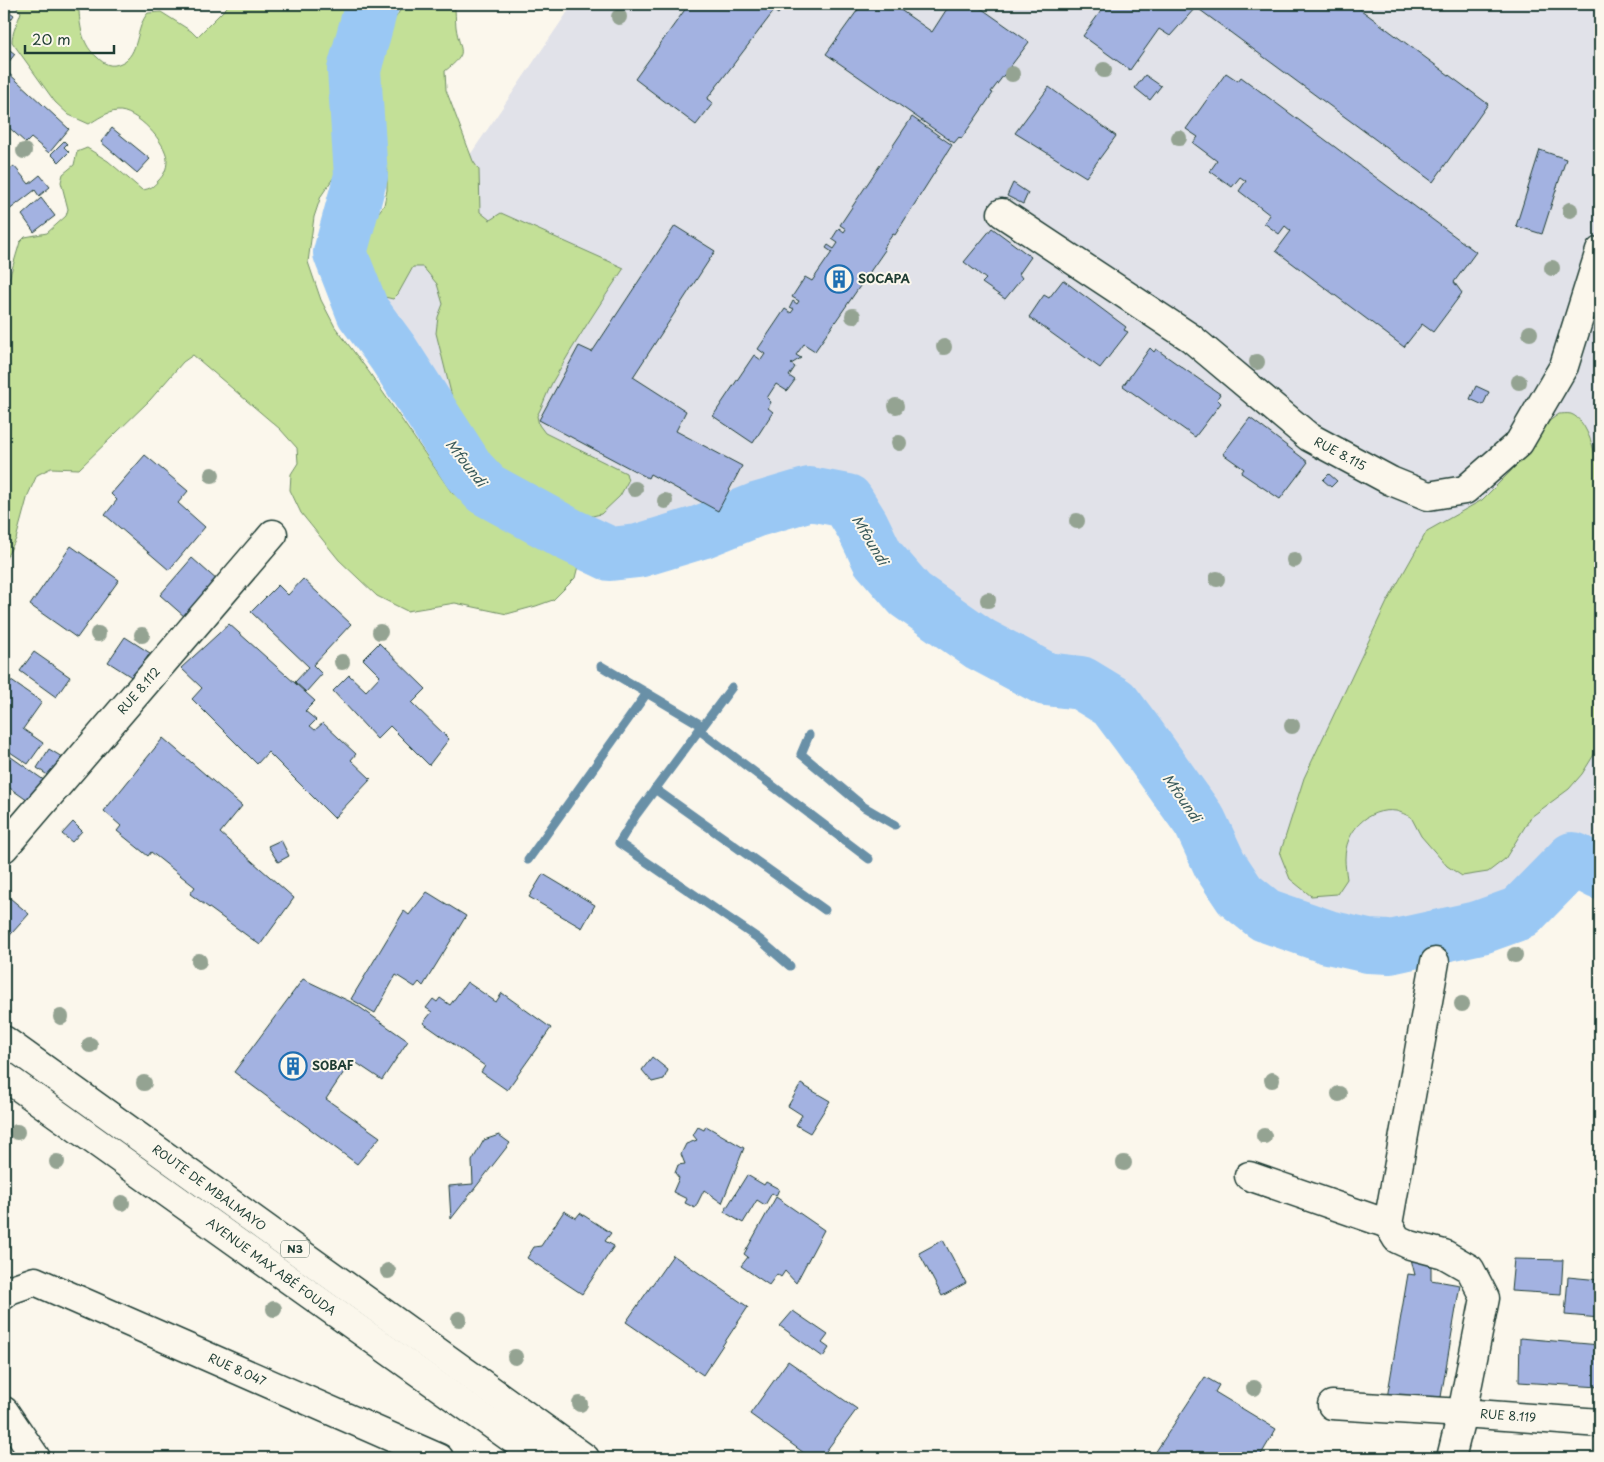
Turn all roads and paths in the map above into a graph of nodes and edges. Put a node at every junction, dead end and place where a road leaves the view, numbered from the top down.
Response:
1 (1002, 213) dead end
2 (1600, 251) edge
3 (273, 534) dead end
4 (4, 848) edge
5 (1435, 962) dead end
6 (4, 1040) edge
7 (4, 1076) edge
8 (1249, 1176) dead end
9 (1388, 1224) junction
10 (4, 1295) edge
11 (1332, 1405) dead end
12 (4, 1411) edge
13 (1462, 1413) junction
14 (1600, 1423) edge
15 (36, 1458) edge
16 (439, 1458) edge
17 (539, 1458) edge
18 (585, 1458) edge
19 (1451, 1458) edge

1 - 2 main road, RUE 8.115
3 - 4 main road, RUE 8.112
5 - 9 main road
6 - 18 main road, ROUTE DE MBALMAYO / N3
7 - 17 main road, AVENUE MAX ABÉ FOUDA / N3
8 - 9 main road
9 - 13 main road
10 - 16 main road, RUE 8.047
11 - 13 main road
12 - 15 main road
13 - 14 main road, RUE 8.119
13 - 19 main road, RUE 8.119

